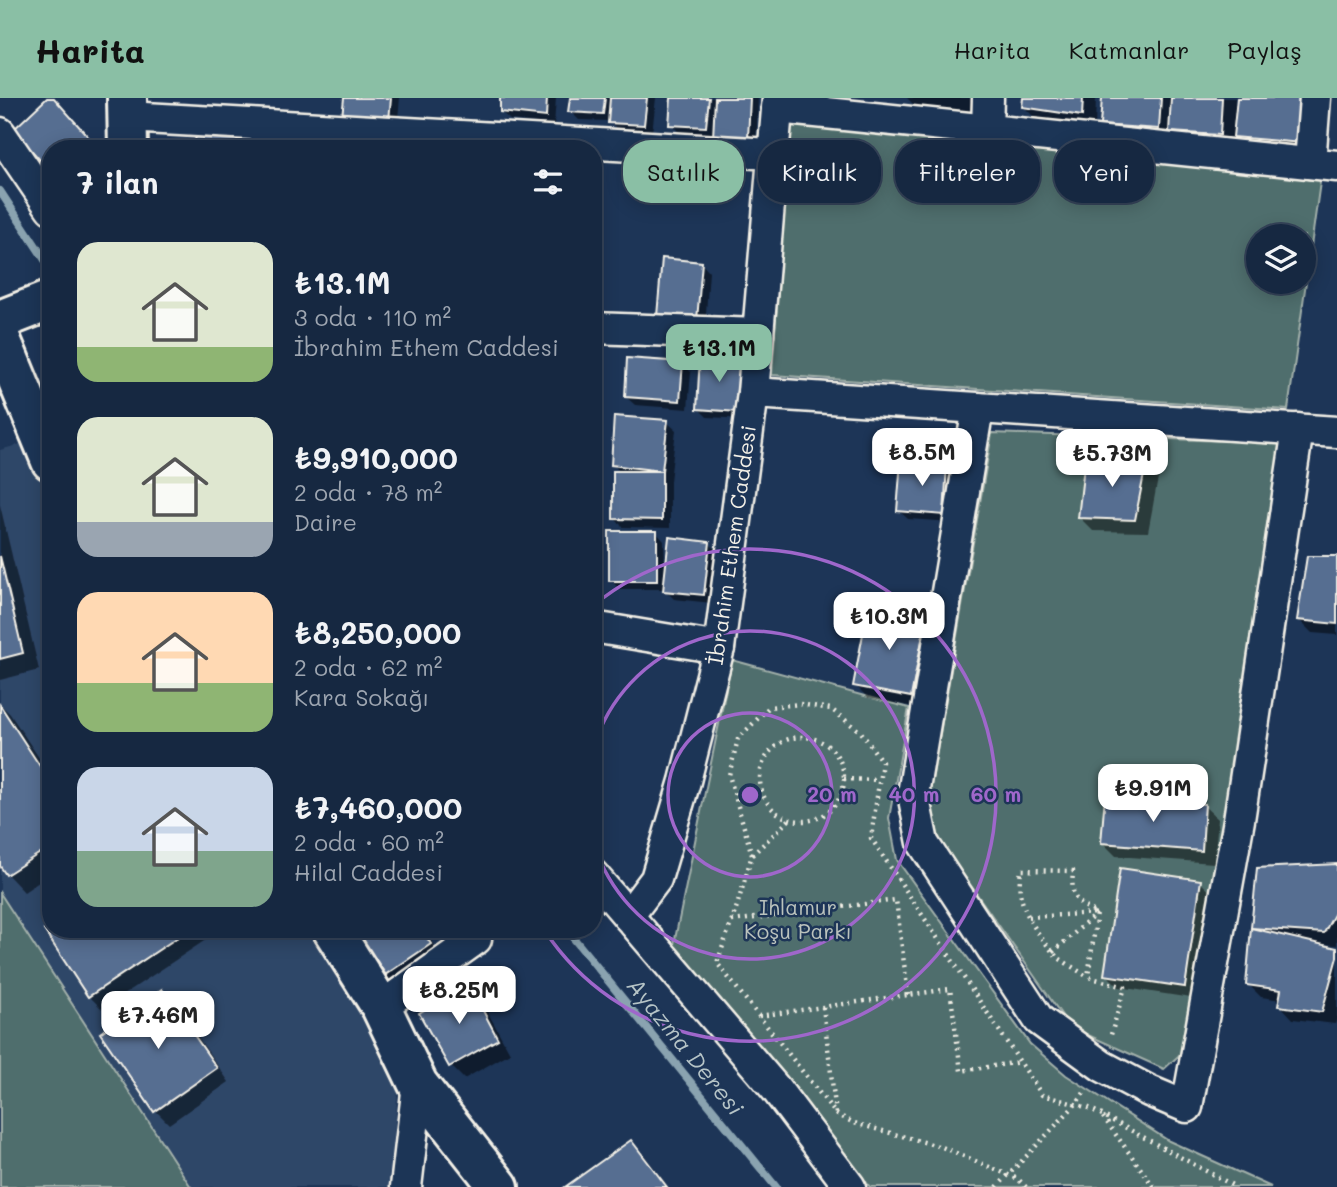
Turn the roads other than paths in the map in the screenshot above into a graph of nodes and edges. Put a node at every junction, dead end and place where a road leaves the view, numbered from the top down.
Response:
1 (988, 98) edge
2 (1315, 98) edge
3 (778, 103) edge
4 (127, 121) edge
5 (987, 130) junction
6 (0, 133) edge
7 (499, 140) edge
8 (774, 140) edge
9 (602, 145) edge
10 (758, 153) edge
11 (1323, 165) edge
12 (42, 195) edge
13 (769, 203) edge
14 (42, 304) edge
15 (0, 320) edge
16 (602, 328) edge
17 (758, 334) junction
18 (0, 337) edge
19 (753, 393) junction
20 (978, 408) junction
21 (1298, 429) junction
22 (1337, 432) edge
23 (42, 439) edge
24 (602, 628) edge
25 (719, 648) junction
26 (602, 886) edge
27 (628, 916) junction
28 (338, 938) edge
29 (475, 939) dead end
30 (381, 1007) junction
31 (418, 1084) junction
32 (406, 1187) edge
33 (499, 1187) edge
34 (850, 1187) edge

1 - 5 street
2 - 11 street
3 - 5 street
3 - 8 street, İbrahim Ethem Caddesi
4 - 7 street
5 - 11 street
6 - 12 street
9 - 10 street
13 - 17 street, İbrahim Ethem Caddesi
14 - 15 street
16 - 17 street
17 - 19 street, İbrahim Ethem Caddesi
18 - 23 street
19 - 20 street
19 - 25 street, İbrahim Ethem Caddesi
20 - 21 street
20 - 21 street
21 - 22 street
24 - 25 street
25 - 27 street, İbrahim Ethem Caddesi
26 - 27 street
27 - 34 street
28 - 30 street
29 - 30 street
30 - 31 street
31 - 32 street
31 - 33 street

